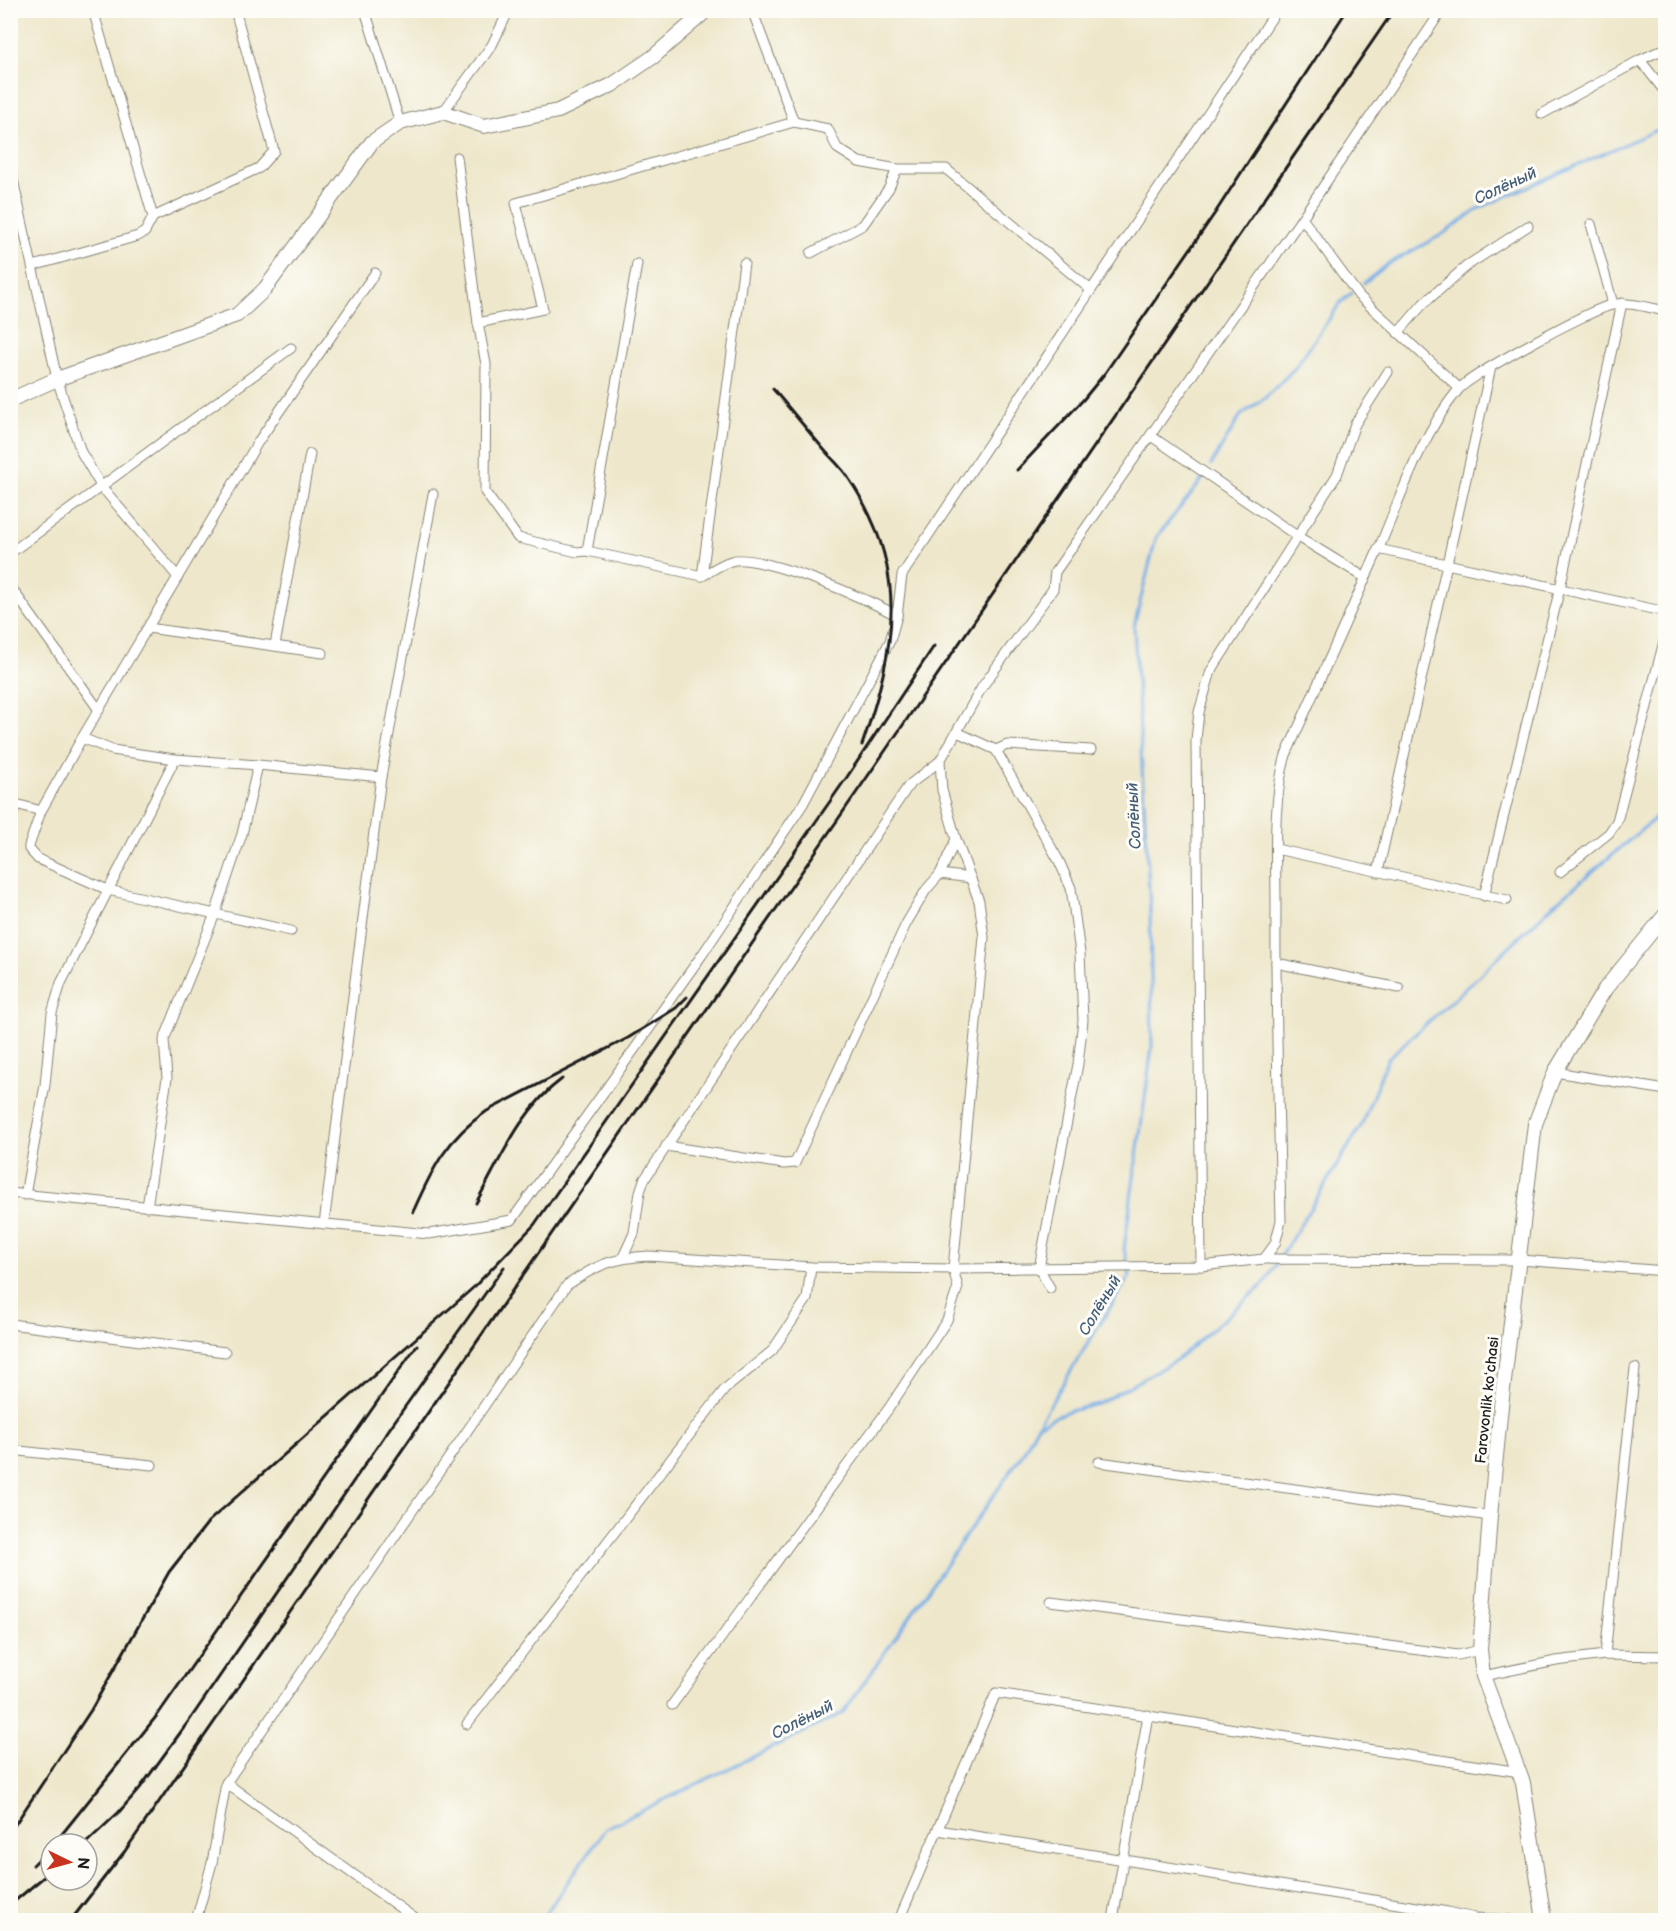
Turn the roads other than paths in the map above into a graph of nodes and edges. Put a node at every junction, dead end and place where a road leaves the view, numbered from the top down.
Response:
1 (93, 10) edge
2 (235, 10) edge
3 (365, 10) edge
4 (509, 10) edge
5 (707, 10) edge
6 (752, 10) edge
7 (1277, 10) edge
8 (1442, 10) edge
9 (1665, 48) edge
10 (1640, 60) junction
11 (1665, 93) edge
12 (443, 112) junction
13 (1542, 114) dead end
14 (794, 122) junction
15 (400, 123) junction
16 (456, 157) dead end
17 (10, 166) edge
18 (897, 169) junction
19 (153, 217) junction
20 (1302, 218) junction
21 (1591, 224) dead end
22 (1528, 226) dead end
23 (811, 253) dead end
24 (744, 263) dead end
25 (637, 264) dead end
26 (33, 266) junction
27 (375, 273) dead end
28 (1091, 290) junction
29 (1617, 304) junction
30 (1665, 311) edge
31 (478, 323) junction
32 (1398, 333) junction
33 (291, 348) dead end
34 (1491, 367) junction
35 (1388, 372) dead end
36 (57, 379) junction
37 (1459, 388) junction
38 (10, 400) edge
39 (1150, 436) junction
40 (310, 454) dead end
41 (101, 486) junction
42 (434, 494) dead end
43 (1297, 536) junction
44 (1378, 549) junction
45 (587, 552) junction
46 (10, 553) edge
47 (1448, 564) junction
48 (702, 576) junction
49 (1364, 577) junction
50 (178, 578) junction
51 (10, 586) edge
52 (1560, 588) junction
53 (1665, 612) edge
54 (897, 616) junction
55 (148, 628) junction
56 (1665, 634) edge
57 (275, 645) junction
58 (323, 653) dead end
59 (99, 710) junction
60 (957, 732) junction
61 (82, 738) junction
62 (996, 750) junction
63 (1091, 750) dead end
64 (176, 759) junction
65 (940, 761) junction
66 (258, 765) junction
67 (381, 777) junction
68 (11, 792) edge
69 (16, 804) junction
70 (41, 811) junction
71 (10, 824) edge
72 (956, 839) junction
73 (1276, 849) junction
74 (1378, 872) junction
75 (1560, 872) dead end
76 (940, 874) junction
77 (971, 878) junction
78 (108, 891) junction
79 (1484, 896) junction
80 (1507, 900) dead end
81 (215, 914) junction
82 (1665, 914) edge
83 (291, 931) dead end
84 (1276, 963) junction
85 (1399, 988) dead end
86 (1555, 1072) junction
87 (1665, 1090) edge
88 (666, 1146) junction
89 (10, 1193) edge
90 (25, 1195) junction
91 (147, 1207) junction
92 (324, 1224) junction
93 (623, 1257) junction
94 (1269, 1259) junction
95 (1520, 1260) junction
96 (1201, 1266) junction
97 (811, 1267) junction
98 (1040, 1268) junction
99 (953, 1269) junction
100 (1665, 1271) edge
101 (1050, 1288) dead end
102 (10, 1324) edge
103 (225, 1352) dead end
104 (1635, 1368) dead end
105 (10, 1450) edge
106 (1099, 1462) dead end
107 (152, 1465) dead end
108 (1490, 1516) junction
109 (1051, 1602) dead end
110 (1480, 1650) junction
111 (1605, 1656) junction
112 (1665, 1656) edge
113 (1484, 1676) junction
114 (672, 1705) dead end
115 (1148, 1715) junction
116 (467, 1724) dead end
117 (1520, 1772) junction
118 (226, 1783) junction
119 (938, 1830) junction
120 (1123, 1858) junction
121 (196, 1920) edge
122 (417, 1920) edge
123 (899, 1920) edge
124 (1113, 1920) edge
125 (1510, 1920) edge
126 (1544, 1920) edge

1 - 19 street
2 - 19 street
3 - 15 street
4 - 12 street
5 - 12 street
6 - 14 street
7 - 28 street
8 - 20 street
9 - 10 street
10 - 11 street
10 - 13 street
12 - 15 street
14 - 18 street
14 - 31 street
15 - 36 street
16 - 31 street
17 - 26 street
18 - 23 street
18 - 28 street
19 - 26 street
20 - 32 street
20 - 39 street
21 - 29 street
22 - 32 street
24 - 48 street
25 - 45 street
26 - 36 street
27 - 50 street
28 - 54 street
29 - 30 street
29 - 34 street
29 - 52 street
31 - 45 street
32 - 37 street
33 - 41 street
34 - 37 street
34 - 47 street
35 - 43 street
36 - 38 street
36 - 41 street
37 - 44 street
39 - 43 street
39 - 60 street
40 - 57 street
41 - 46 street
41 - 50 street
42 - 67 street
43 - 49 street
43 - 96 street
44 - 47 street
44 - 49 street
45 - 48 street
47 - 52 street
47 - 74 street
48 - 54 street
49 - 73 street
50 - 55 street
51 - 59 street
52 - 53 street
52 - 79 street
54 - 92 street
55 - 57 street
55 - 59 street
56 - 75 street
57 - 58 street
59 - 61 street
60 - 62 street
60 - 65 street
61 - 64 street
61 - 70 street
62 - 63 street
62 - 98 street
64 - 66 street
64 - 78 street
65 - 72 street
65 - 88 street
66 - 67 street
66 - 81 street
67 - 92 street
68 - 69 street
69 - 70 street
69 - 71 street
70 - 78 street
72 - 76 street
72 - 77 street
73 - 74 street
73 - 84 street
74 - 79 street
76 - 77 street
76 - 88 street
77 - 99 street
78 - 81 street
78 - 90 street
79 - 80 street
81 - 83 street
81 - 91 street
82 - 86 street, Farovonlik koʻchasi
84 - 85 street
84 - 94 street
86 - 87 street
86 - 95 street, Farovonlik koʻchasi
88 - 93 street
89 - 90 street
90 - 91 street
91 - 92 street
93 - 97 street
93 - 118 street
94 - 95 street
94 - 96 street
95 - 100 street
95 - 108 street, Farovonlik koʻchasi
96 - 98 street
97 - 99 street
97 - 116 street
98 - 99 street
98 - 101 street
99 - 114 street
102 - 103 street
104 - 111 street
105 - 107 street
106 - 108 street
108 - 110 street, Farovonlik koʻchasi
109 - 110 street
110 - 113 street, Farovonlik koʻchasi
111 - 112 street
111 - 113 street
113 - 117 street, Farovonlik koʻchasi
115 - 117 street
115 - 119 street
115 - 120 street
117 - 126 street, Farovonlik koʻchasi
118 - 121 street
118 - 122 street
119 - 120 street
119 - 123 street
120 - 124 street
120 - 125 street

